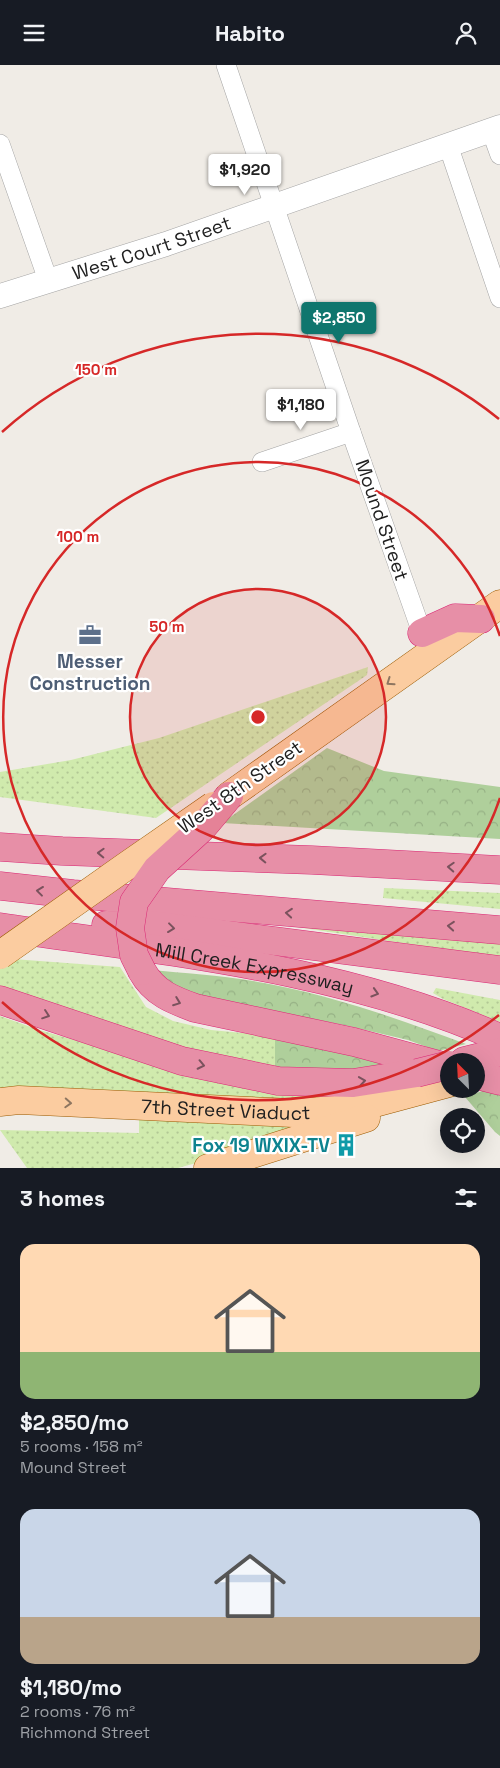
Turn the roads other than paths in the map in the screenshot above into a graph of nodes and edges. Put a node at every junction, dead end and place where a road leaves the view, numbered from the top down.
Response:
1 (226, 65) edge
2 (496, 129) edge
3 (0, 144) edge
4 (448, 145) junction
5 (500, 155) edge
6 (276, 206) junction
7 (48, 280) junction
8 (0, 296) edge
9 (500, 299) edge
10 (351, 431) junction
11 (262, 462) dead end
12 (490, 612) edge
13 (422, 633) joint
14 (229, 796) junction
15 (0, 847) edge
16 (500, 870) edge
17 (0, 886) edge
18 (0, 922) edge
19 (0, 927) edge
20 (500, 930) edge
21 (0, 955) edge
22 (403, 958) junction
23 (500, 970) edge
24 (500, 983) edge
25 (0, 1000) edge
26 (500, 1038) edge
27 (500, 1052) edge
28 (485, 1056) edge
29 (500, 1061) edge
30 (485, 1068) edge
31 (440, 1072) edge
32 (440, 1074) edge
33 (485, 1076) edge
34 (440, 1078) edge
35 (440, 1079) edge
36 (500, 1081) edge
37 (10, 1101) edge
38 (208, 1168) edge

1 - 6 street, Mound Street
2 - 4 street, West Court Street
2 - 5 street
3 - 7 street
4 - 6 street, West Court Street
4 - 9 street
6 - 7 street, West Court Street
6 - 10 street, Mound Street
7 - 8 street, West Court Street
10 - 11 street
10 - 13 street, Mound Street
12 - 13 highway
12 -> 14 main road, West 8th Street
14 - 21 main road, West 8th Street, bridge
14 -> 31 highway, bridge
16 -> 15 highway
20 -> 17 highway
18 -> 22 highway
19 -> 26 highway, Mill Creek Expressway
22 - 23 highway
22 - 24 highway
25 -> 32 highway, bridge
27 - 28 highway
29 - 30 main road
33 - 36 highway
37 -> 34 main road, 7th Street Viaduct
35 - 38 main road

